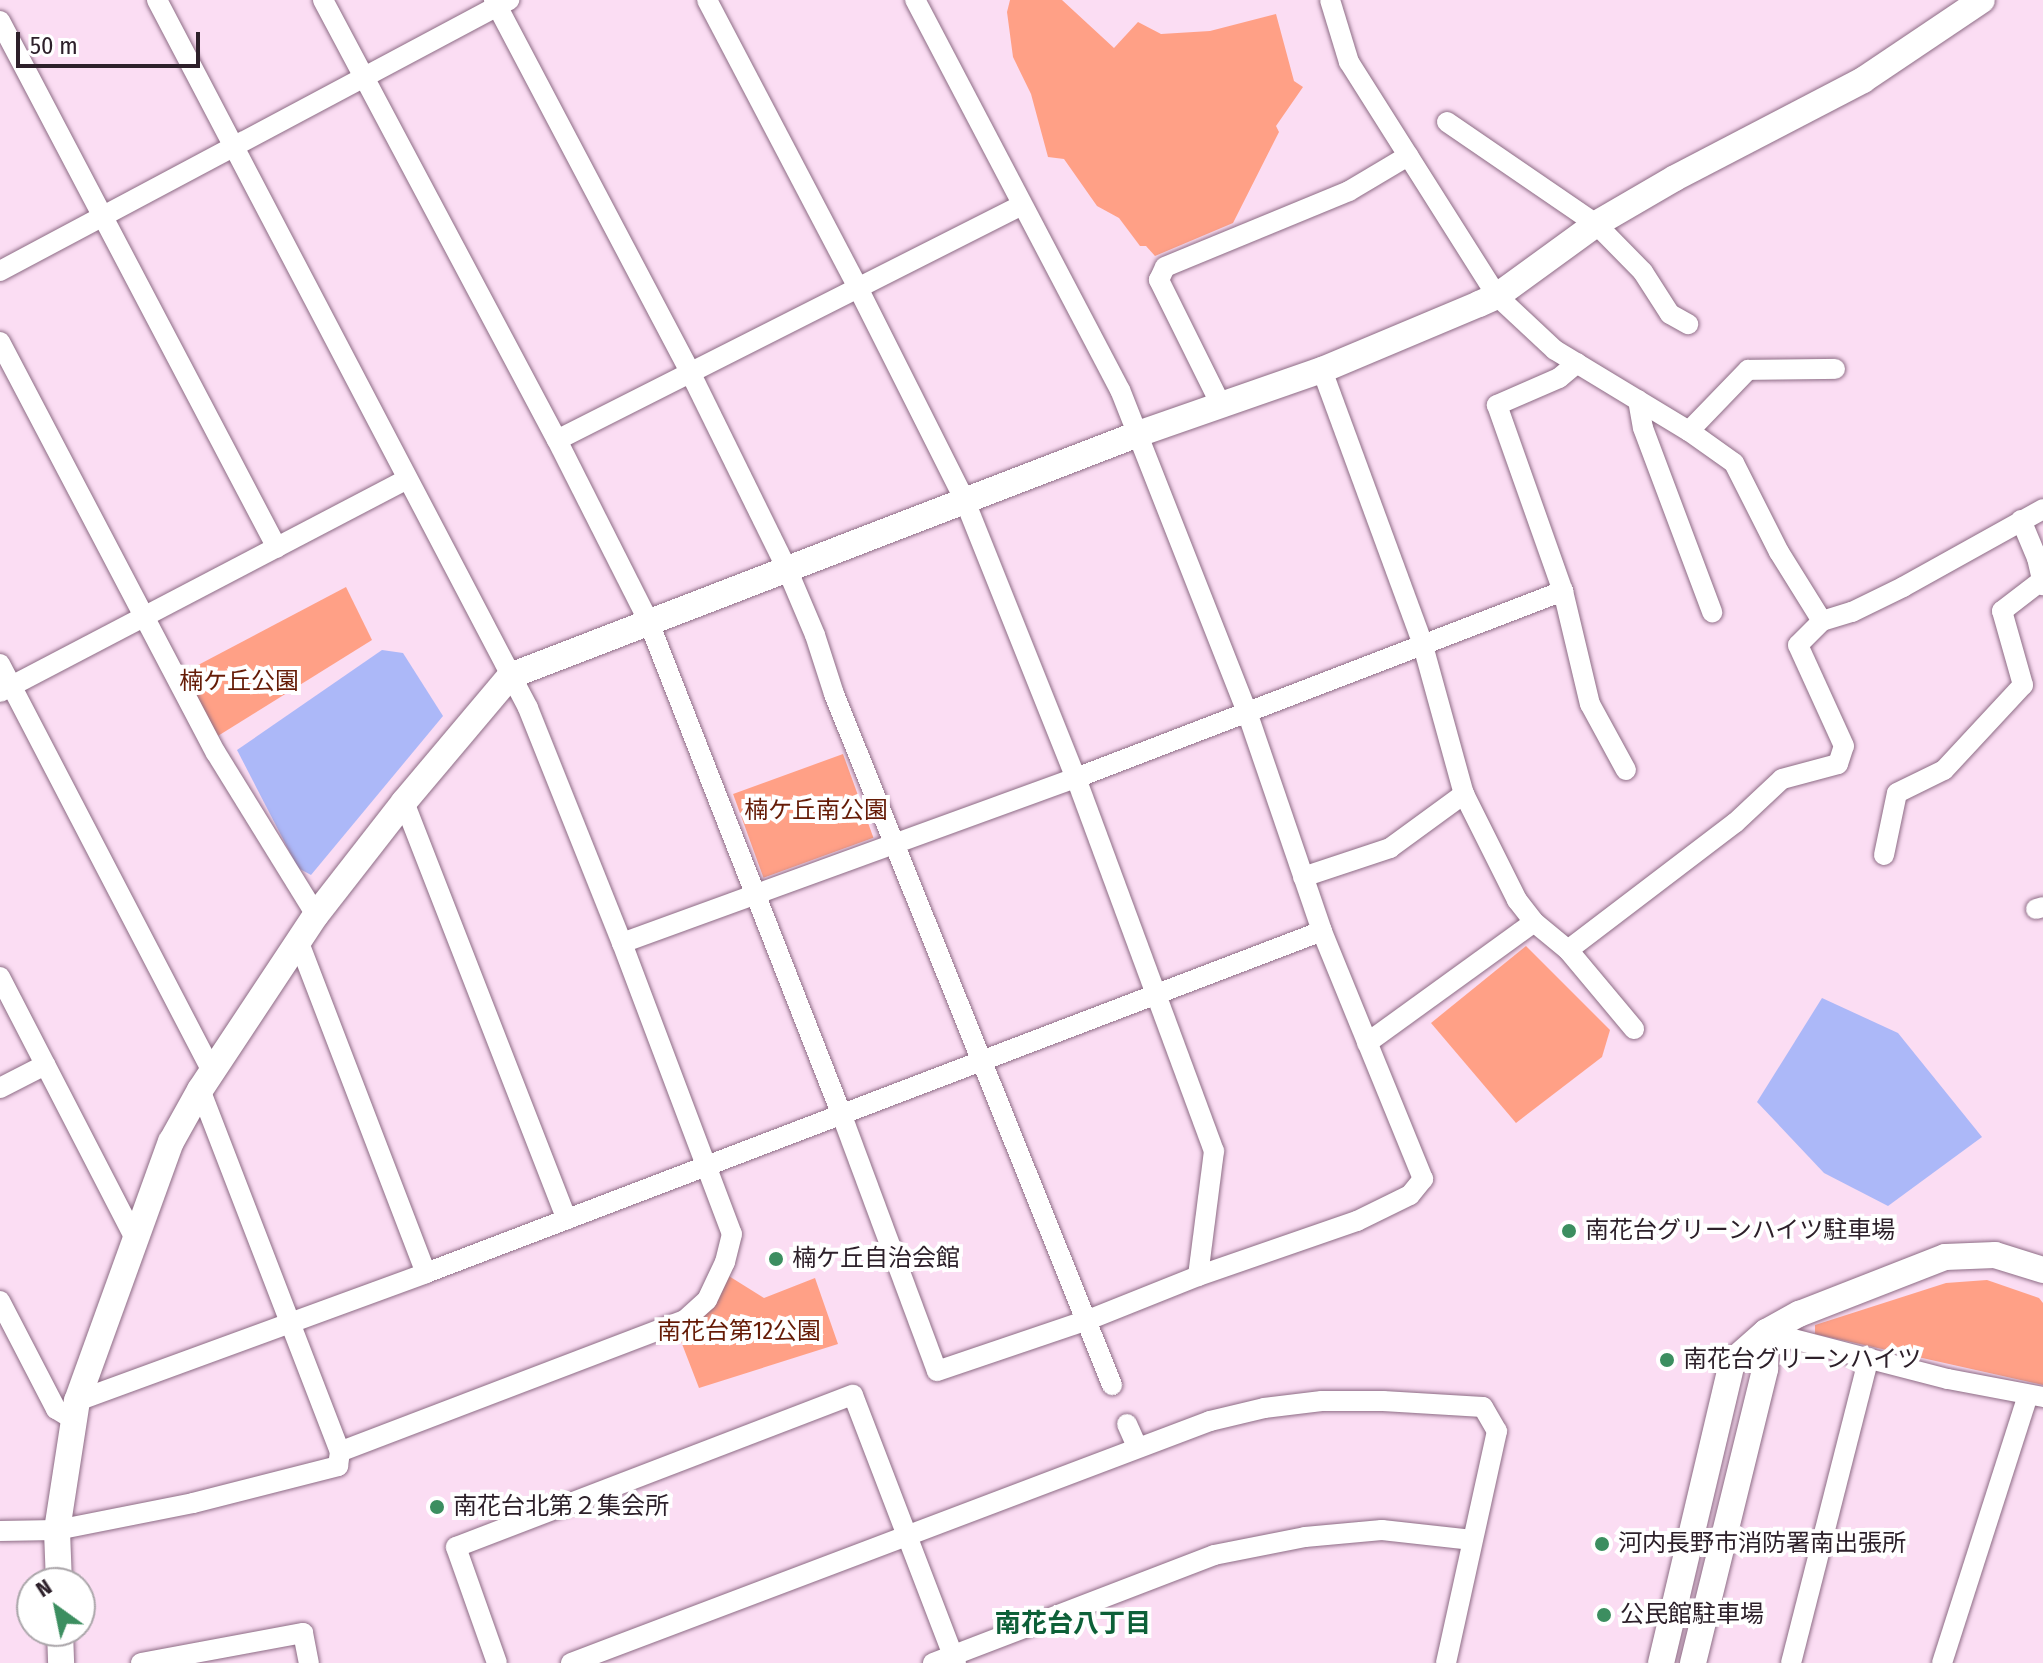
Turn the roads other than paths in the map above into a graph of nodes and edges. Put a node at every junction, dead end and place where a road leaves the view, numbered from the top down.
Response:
1 (157, 0) edge
2 (323, 0) edge
3 (707, 0) edge
4 (915, 0) edge
5 (1330, 0) edge
6 (1982, 0) edge
7 (500, 2) edge
8 (0, 21) edge
9 (363, 77) junction
10 (1447, 122) dead end
11 (233, 147) junction
12 (1408, 156) junction
13 (1022, 205) junction
14 (102, 217) junction
15 (1596, 224) junction
16 (0, 271) edge
17 (857, 286) junction
18 (1497, 296) junction
19 (1688, 324) dead end
20 (0, 342) edge
21 (1577, 363) junction
22 (1835, 369) dead end
23 (689, 370) junction
24 (1322, 370) junction
25 (1638, 400) junction
26 (1221, 405) junction
27 (1689, 431) junction
28 (1138, 434) junction
29 (557, 440) junction
30 (407, 479) junction
31 (965, 501) junction
32 (2043, 509) edge
33 (2021, 520) junction
34 (277, 548) junction
35 (787, 569) junction
36 (2042, 583) edge
37 (1563, 591) junction
38 (1712, 612) dead end
39 (144, 617) junction
40 (648, 620) junction
41 (1822, 621) junction
42 (1422, 642) junction
43 (0, 664) edge
44 (510, 676) junction
45 (6, 689) edge
46 (1247, 712) junction
47 (1626, 770) dead end
48 (1076, 778) junction
49 (1464, 794) junction
50 (404, 802) junction
51 (895, 845) junction
52 (1884, 855) dead end
53 (1303, 877) junction
54 (757, 896) junction
55 (316, 915) junction
56 (1534, 922) junction
57 (1322, 931) junction
58 (298, 940) junction
59 (622, 943) junction
60 (1568, 950) junction
61 (0, 977) edge
62 (1153, 994) junction
63 (1634, 1029) dead end
64 (1367, 1043) junction
65 (981, 1060) junction
66 (45, 1065) junction
67 (206, 1081) junction
68 (0, 1088) edge
69 (841, 1113) junction
70 (706, 1166) junction
71 (567, 1219) junction
72 (136, 1241) junction
73 (2043, 1270) edge
74 (426, 1273) junction
75 (1198, 1276) junction
76 (0, 1301) edge
77 (1088, 1320) junction
78 (287, 1322) junction
79 (1766, 1332) junction
80 (1869, 1358) junction
81 (1112, 1385) dead end
82 (2036, 1396) edge
83 (75, 1410) junction
84 (1127, 1424) dead end
85 (1137, 1446) junction
86 (340, 1452) junction
87 (57, 1530) junction
88 (0, 1531) edge
89 (905, 1534) junction
90 (1472, 1540) junction
91 (58, 1567) edge
92 (190, 1658) edge
93 (954, 1659) edge
94 (141, 1663) edge
95 (309, 1663) edge
96 (497, 1663) edge
97 (571, 1663) edge
98 (933, 1663) edge
99 (1446, 1663) edge
100 (1661, 1663) edge
101 (1693, 1663) edge
102 (1791, 1663) edge
103 (1942, 1663) edge

1 - 11 street
2 - 9 street
3 - 17 street
4 - 13 street
5 - 12 street
6 - 15 street
7 - 9 street
7 - 23 street
8 - 14 street
9 - 11 street
9 - 29 street
10 - 15 street
11 - 14 street
11 - 30 street
12 - 18 street
12 - 26 street
13 - 17 street
13 - 28 street
14 - 16 street
14 - 34 street
15 - 18 street
15 - 19 street
17 - 23 street
17 - 31 street
18 - 21 street
18 - 24 street
20 - 39 street
21 - 25 street
21 - 37 street
22 - 27 street
23 - 29 street
23 - 35 street
24 - 26 street
24 - 42 street
25 - 27 street
25 - 38 street
26 - 28 street
27 - 41 street
28 - 31 street
28 - 46 street
29 - 40 street
30 - 34 street
30 - 44 street
31 - 35 street
31 - 48 street
32 - 33 street
33 - 36 street
33 - 41 street
34 - 39 street
35 - 40 street
35 - 51 street
36 - 52 street
37 - 42 street
37 - 47 street
39 - 45 street
39 - 55 street
40 - 44 street
40 - 54 street
41 - 60 street
42 - 46 street
42 - 49 street
43 - 45 street
44 - 50 street
44 - 59 street
45 - 67 street
46 - 48 street
46 - 53 street
48 - 51 street
48 - 62 street
49 - 53 street
49 - 56 street
50 - 55 street
50 - 71 street
51 - 54 street
51 - 65 street
53 - 57 street
54 - 59 street
54 - 69 street
55 - 58 street
56 - 60 street
56 - 64 street
57 - 62 street
57 - 64 street
58 - 67 street
58 - 74 street
59 - 70 street
60 - 63 street
61 - 66 street
62 - 65 street
62 - 75 street
64 - 75 street
65 - 69 street
65 - 77 street
66 - 68 street
66 - 72 street
67 - 72 street
67 - 78 street
69 - 70 street
69 - 77 street
70 - 71 street
70 - 86 street
71 - 74 street
72 - 83 street
73 - 79 street
74 - 78 street
75 - 77 street
76 - 83 street
77 - 81 street
78 - 83 street
78 - 86 street
79 - 80 street
79 - 100 street
79 - 101 street
80 - 82 street
80 - 102 street
82 - 103 street
83 - 87 street
84 - 85 street
85 - 89 street
85 - 90 street
86 - 87 street
87 - 88 street
87 - 91 street
89 - 93 street
89 - 96 street
89 - 97 street
90 - 93 street
90 - 99 street
92 - 94 street
92 - 95 street
93 - 98 street

